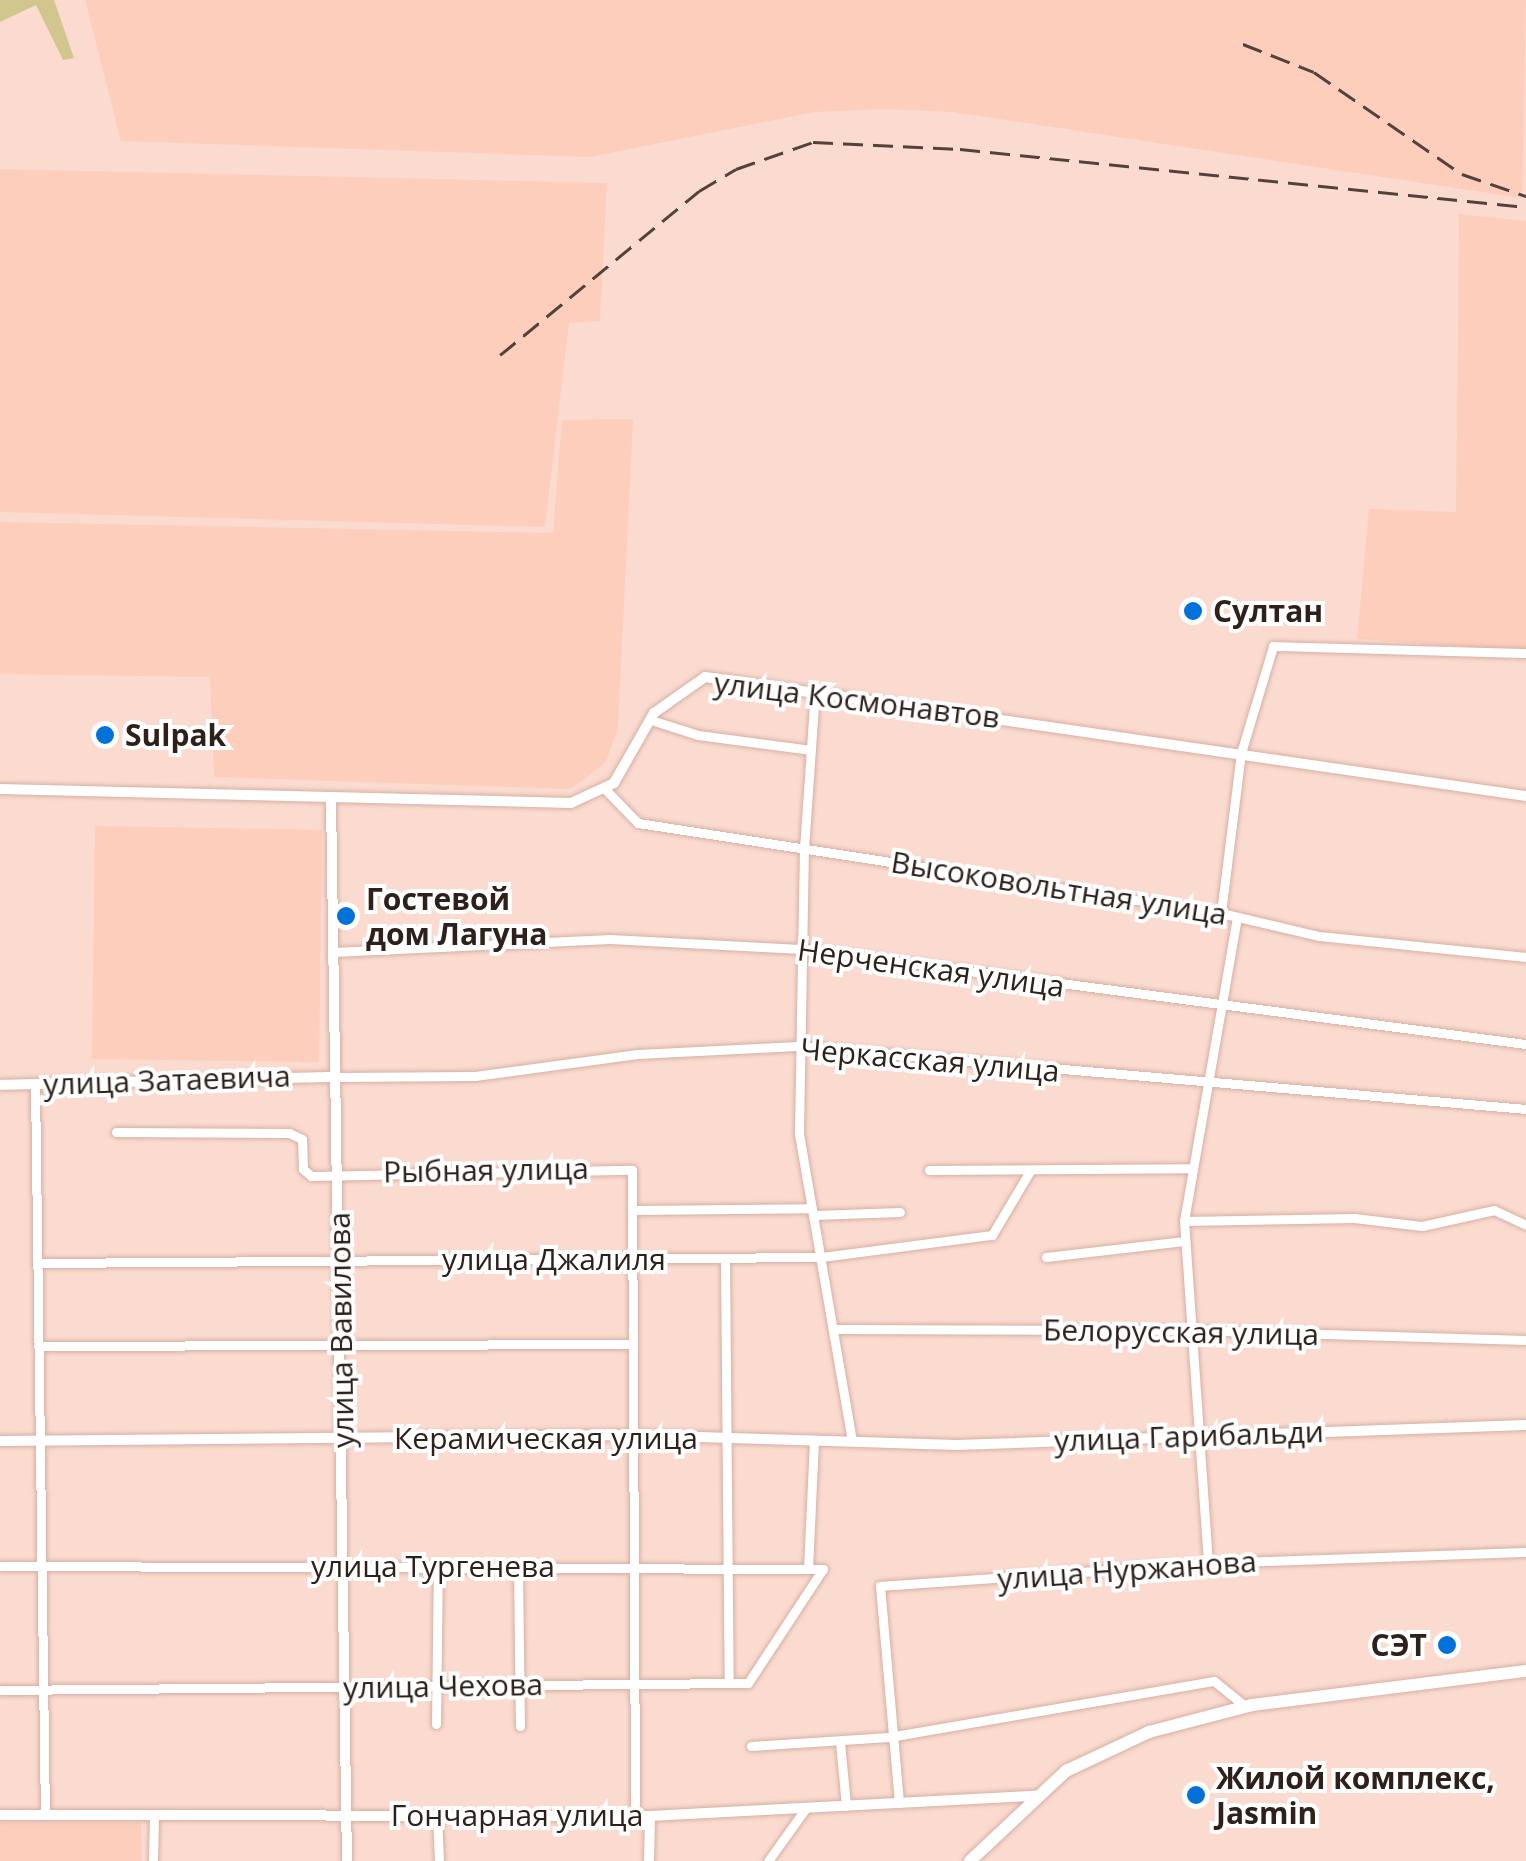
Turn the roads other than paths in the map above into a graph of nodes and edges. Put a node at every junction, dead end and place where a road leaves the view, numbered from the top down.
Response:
1 (1526, 653) edge
2 (816, 690) junction
3 (650, 720) junction
4 (811, 750) junction
5 (1241, 754) junction
6 (0, 789) edge
7 (606, 790) junction
8 (1526, 796) edge
9 (332, 798) junction
10 (804, 846) junction
11 (1221, 914) junction
12 (1237, 918) junction
13 (801, 949) junction
14 (333, 952) junction
15 (1526, 957) edge
16 (1217, 1008) junction
17 (1526, 1044) edge
18 (797, 1046) junction
19 (334, 1076) junction
20 (34, 1084) junction
21 (0, 1085) edge
22 (1204, 1086) junction
23 (1526, 1110) edge
24 (116, 1132) dead end
25 (1190, 1168) junction
26 (930, 1170) dead end
27 (1030, 1171) junction
28 (337, 1172) junction
29 (633, 1210) junction
30 (813, 1212) junction
31 (900, 1212) dead end
32 (1184, 1221) junction
33 (1526, 1225) edge
34 (1184, 1241) junction
35 (822, 1257) junction
36 (1046, 1257) dead end
37 (340, 1258) junction
38 (724, 1258) junction
39 (633, 1259) junction
40 (41, 1264) junction
41 (836, 1330) junction
42 (1192, 1330) junction
43 (1526, 1340) edge
44 (633, 1344) junction
45 (342, 1345) junction
46 (38, 1346) junction
47 (1526, 1425) edge
48 (635, 1435) junction
49 (1196, 1435) junction
50 (728, 1437) junction
51 (344, 1440) junction
52 (814, 1440) junction
53 (852, 1440) junction
54 (0, 1441) edge
55 (40, 1441) junction
56 (1526, 1552) edge
57 (1208, 1563) junction
58 (0, 1566) edge
59 (42, 1566) junction
60 (345, 1566) junction
61 (438, 1566) junction
62 (518, 1566) junction
63 (635, 1566) junction
64 (727, 1567) junction
65 (808, 1568) junction
66 (1526, 1671) edge
67 (729, 1682) junction
68 (636, 1684) junction
69 (519, 1685) junction
70 (436, 1686) junction
71 (347, 1687) junction
72 (42, 1689) junction
73 (0, 1690) edge
74 (1246, 1706) junction
75 (436, 1724) dead end
76 (520, 1726) dead end
77 (889, 1737) junction
78 (840, 1742) junction
79 (752, 1746) dead end
80 (1034, 1796) junction
81 (899, 1803) junction
82 (846, 1806) junction
83 (806, 1808) junction
84 (46, 1814) junction
85 (346, 1814) junction
86 (0, 1815) edge
87 (437, 1815) junction
88 (154, 1816) junction
89 (635, 1816) junction
90 (650, 1816) junction
91 (153, 1861) edge
92 (347, 1861) edge
93 (439, 1861) edge
94 (649, 1861) edge
95 (768, 1861) edge
96 (970, 1861) edge

1 - 5 street
2 - 3 street, улица Космонавтов
2 - 4 street
2 - 5 street, улица Космонавтов
3 - 4 street
3 - 7 street, улица Космонавтов
4 - 10 street
5 - 8 street, улица Космонавтов
5 - 11 street
6 - 9 street
7 - 9 street
7 - 10 street, Высоковольтная улица
9 - 14 street, улица Вавилова
10 - 11 street, Высоковольтная улица
10 - 13 street
11 - 12 street, Высоковольтная улица
12 - 15 street, Высоковольтная улица
12 - 16 street
13 - 14 street, Нерченская улица
13 - 16 street, Нерченская улица
13 - 18 street
14 - 19 street, улица Вавилова
16 - 17 street, Нерченская улица
16 - 22 street
18 - 19 street, Черкасская улица
18 - 22 street, Черкасская улица
18 - 30 street
19 - 20 street, улица Затаевича
19 - 28 street, улица Вавилова
20 - 21 street, улица Затаевича
20 - 40 street
22 - 23 street, Черкасская улица
22 - 25 street
24 - 28 street
25 - 27 street
25 - 32 street
26 - 27 street
27 - 35 street, улица Джалиля
28 - 29 street, Рыбная улица
28 - 37 street, улица Вавилова
29 - 30 street
29 - 39 street
30 - 31 street
30 - 35 street
32 - 33 street
32 - 34 street
34 - 36 street
34 - 42 street
35 - 38 street, улица Джалиля
35 - 41 street
37 - 39 street, улица Джалиля
37 - 40 street, улица Джалиля
37 - 45 street, улица Вавилова
38 - 39 street, улица Джалиля
38 - 50 street
39 - 44 street
40 - 46 street
41 - 42 street, Белорусская улица
41 - 53 street
42 - 43 street, Белорусская улица
42 - 49 street
44 - 45 street
44 - 48 street
45 - 46 street
45 - 51 street, улица Вавилова
46 - 55 street
47 - 49 street, улица Гарибальди
48 - 50 street, Керамическая улица
48 - 51 street, Керамическая улица
48 - 63 street
49 - 53 street, улица Гарибальди
49 - 57 street
50 - 52 street, Керамическая улица
50 - 64 street
51 - 55 street, Керамическая улица
51 - 60 street, улица Вавилова
52 - 53 street, Керамическая улица
52 - 65 street
54 - 55 street, Керамическая улица
55 - 59 street
56 - 57 street, улица Нуржанова
57 - 77 street, улица Нуржанова
58 - 59 street, улица Тургенева
59 - 60 street, улица Тургенева
59 - 72 street
60 - 61 street, улица Тургенева
60 - 71 street, улица Вавилова
61 - 62 street, улица Тургенева
61 - 70 street
62 - 63 street, улица Тургенева
62 - 69 street
63 - 64 street, улица Тургенева
63 - 68 street
64 - 65 street, улица Тургенева
64 - 67 street
65 - 67 street, улица Тургенева
66 - 74 main road
67 - 68 street, улица Чехова
68 - 69 street, улица Чехова
68 - 89 street
69 - 70 street, улица Чехова
69 - 76 street
70 - 71 street, улица Чехова
70 - 75 street
71 - 72 street, улица Чехова
71 - 85 street, улица Вавилова
72 - 73 street, улица Чехова
72 - 84 street
74 - 77 street
74 - 80 main road
77 - 78 street
77 - 81 street, улица Нуржанова
78 - 79 street
78 - 82 street
80 - 81 street, Гончарная улица
80 - 96 main road
81 - 82 street, Гончарная улица
82 - 83 street, Гончарная улица
83 - 90 street, Гончарная улица
83 - 95 street
84 - 86 street, Гончарная улица
84 - 88 street, Гончарная улица
85 - 87 street, Гончарная улица
85 - 88 street, Гончарная улица
85 - 92 street, улица Вавилова
87 - 89 street, Гончарная улица
87 - 93 street
88 - 91 street
89 - 90 street, Гончарная улица
90 - 94 street

